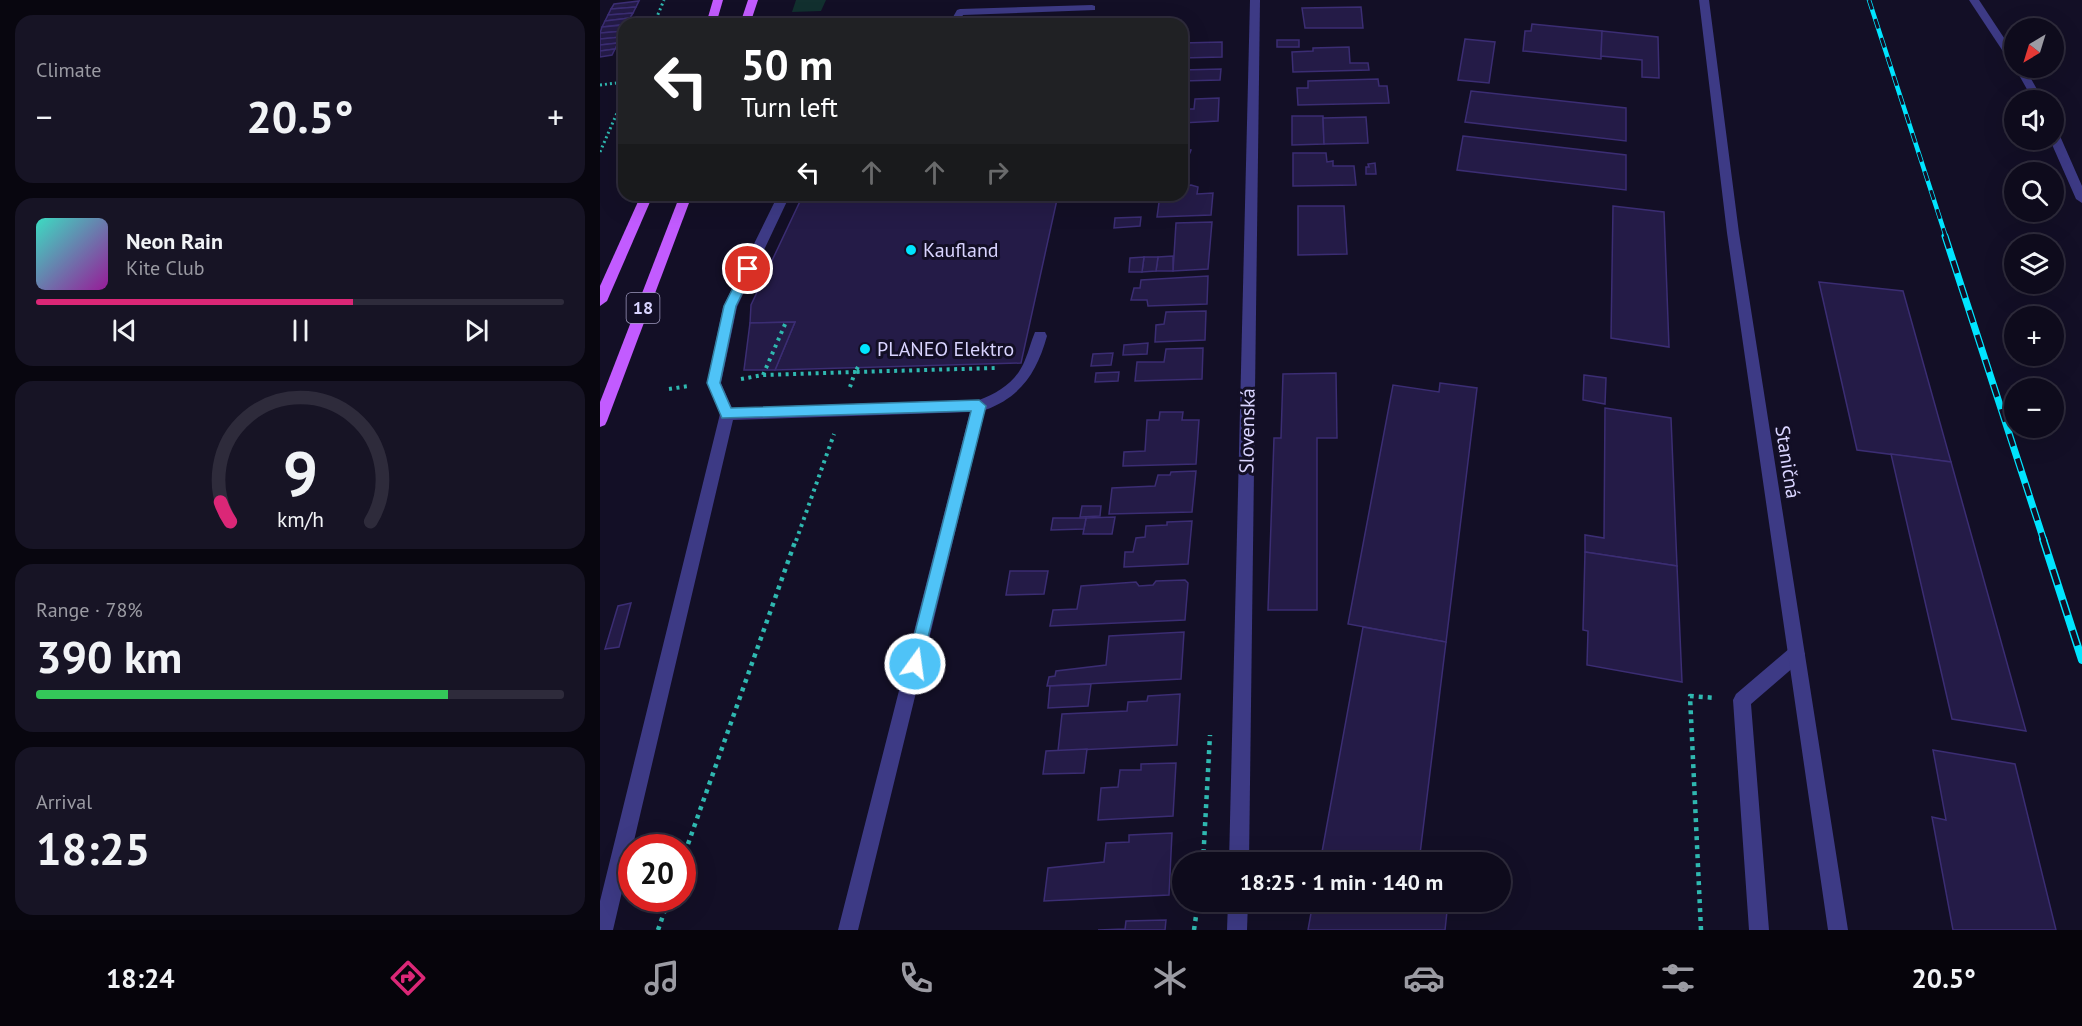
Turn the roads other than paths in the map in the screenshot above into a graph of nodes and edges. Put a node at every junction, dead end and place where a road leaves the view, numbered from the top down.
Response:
1 (718, 0) edge
2 (753, 0) edge
3 (1255, 0) edge
4 (1704, 0) edge
5 (1974, 0) edge
6 (1092, 9) dead end
7 (713, 18) edge
8 (748, 18) edge
9 (957, 18) edge
10 (2004, 45) edge
11 (2060, 150) edge
12 (2082, 199) edge
13 (644, 201) edge
14 (684, 201) edge
15 (781, 201) edge
16 (600, 301) edge
17 (1040, 336) dead end
18 (979, 406) junction
19 (727, 414) junction
20 (600, 421) edge
21 (1796, 654) junction
22 (1239, 852) edge
23 (1238, 912) edge
24 (603, 930) edge
25 (849, 930) edge
26 (1237, 930) edge
27 (1760, 930) edge
28 (1838, 930) edge

1 - 7 main road
2 - 8 main road
3 - 22 street, Slovenská
4 - 21 street, Staničná
5 - 10 street
6 - 9 street
11 - 12 street
13 - 16 main road, 18
14 - 20 main road, 18
15 - 19 street
17 - 18 street
18 - 19 street
18 - 25 street
19 - 24 street
21 - 27 street
21 - 28 street, Staničná
23 - 26 street

